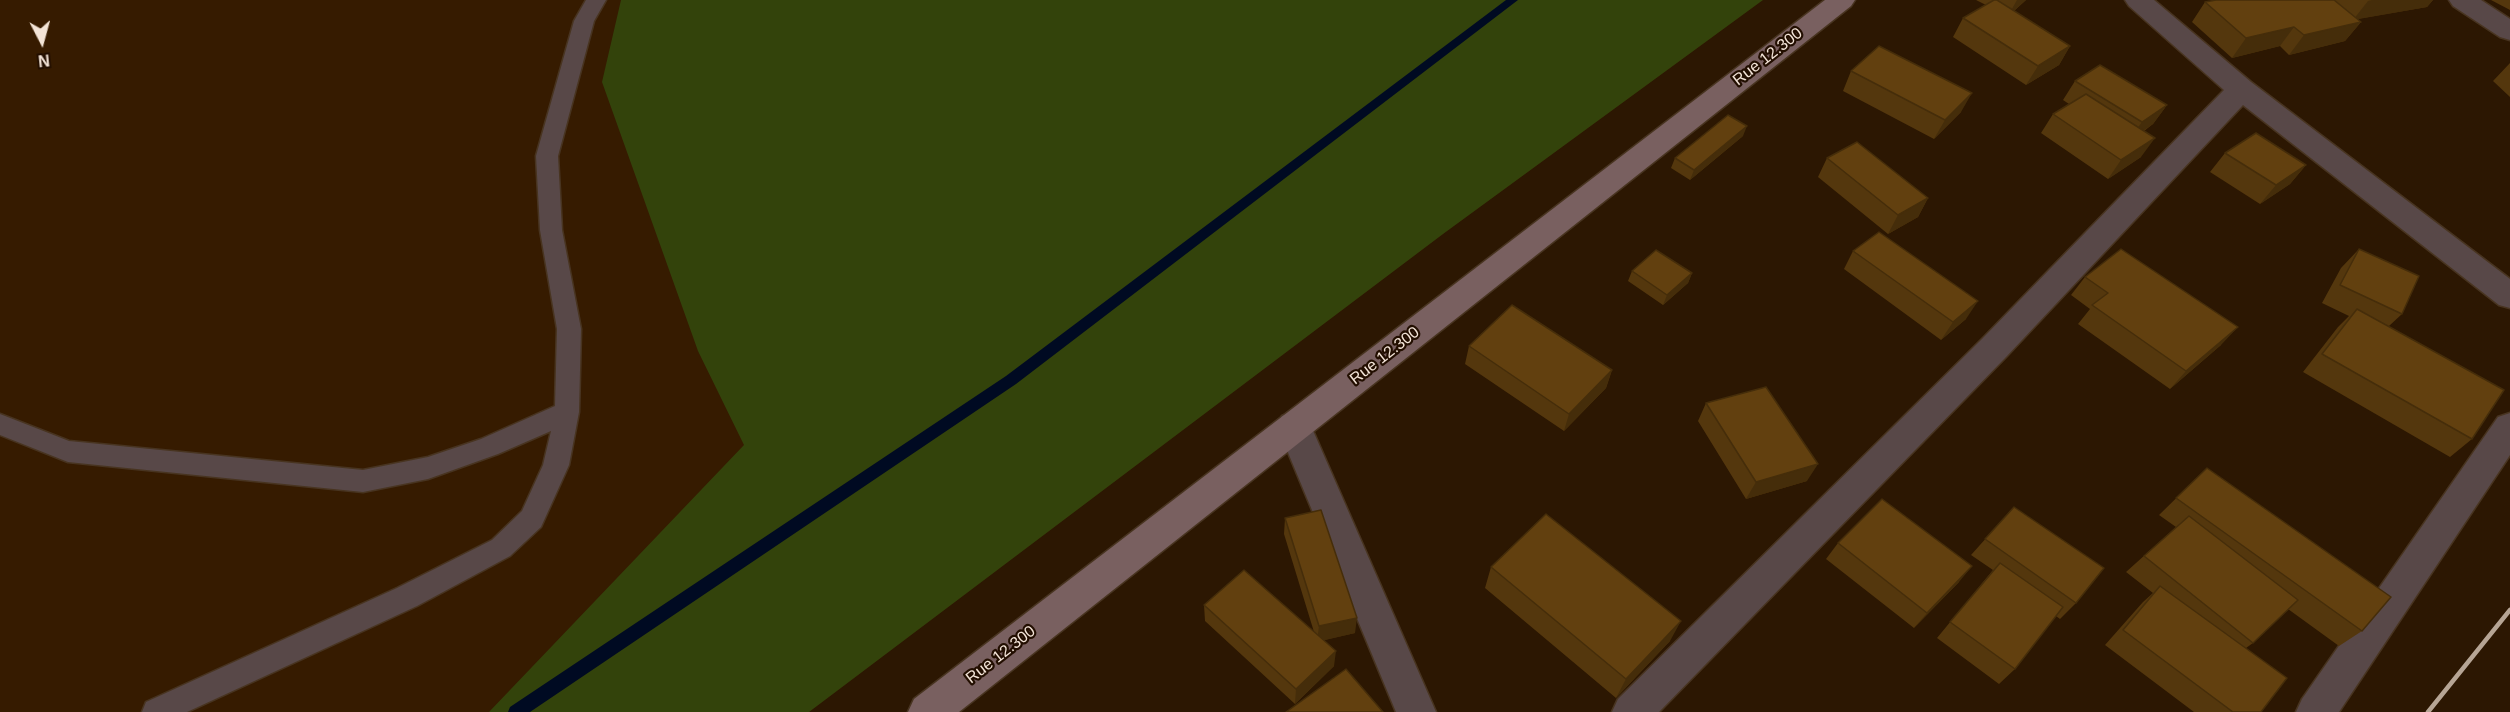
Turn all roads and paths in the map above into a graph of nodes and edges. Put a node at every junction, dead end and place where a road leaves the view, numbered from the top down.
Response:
1 (596, 0) edge
2 (1842, 0) edge
3 (2138, 0) edge
4 (2462, 0) edge
5 (2510, 31) edge
6 (2241, 89) junction
7 (2510, 296) edge
8 (567, 412) junction
9 (0, 424) edge
10 (1294, 426) junction
11 (2510, 427) edge
12 (156, 712) edge
13 (928, 712) edge
14 (1416, 712) edge
15 (1632, 712) edge
16 (2316, 712) edge

1 - 8 lane
2 - 10 street, Rue 12.300
3 - 6 street
4 - 5 street
6 - 7 street
6 - 15 street
8 - 9 lane
8 - 12 lane
10 - 13 street, Rue 12.300
10 - 14 street
11 - 16 street

